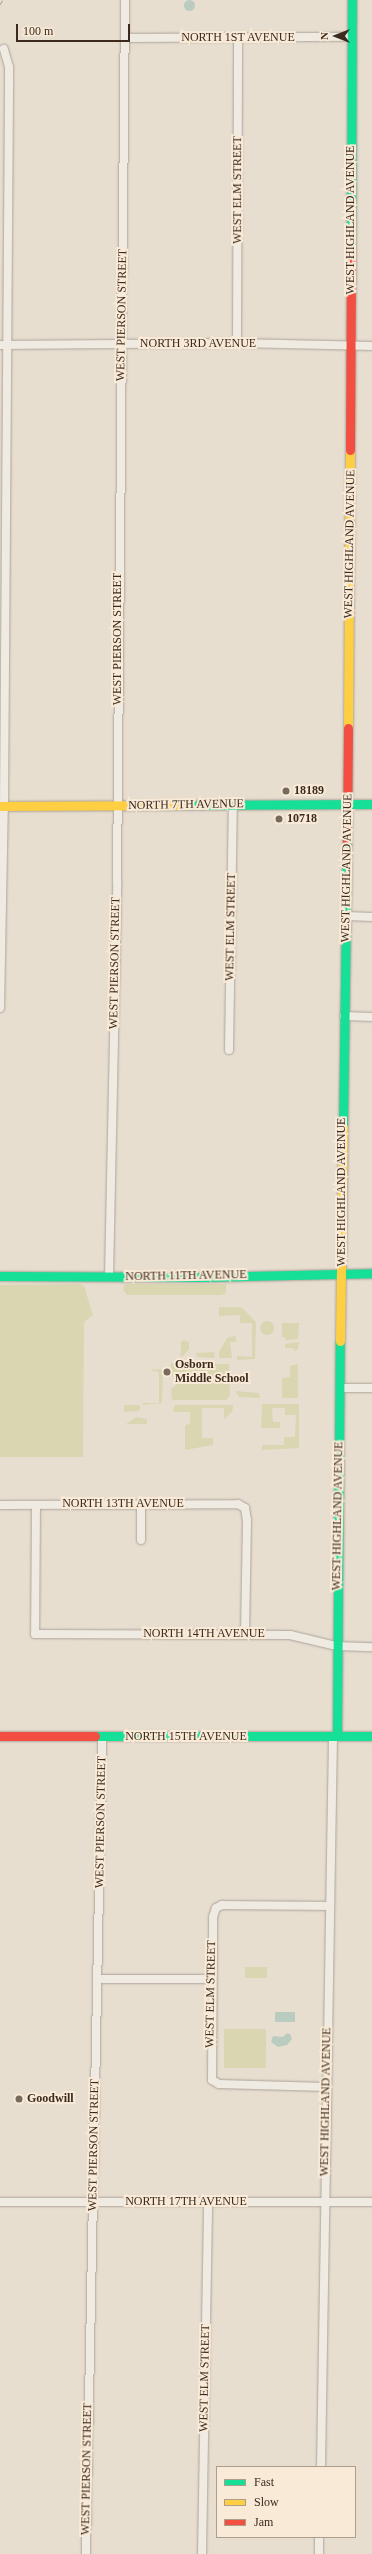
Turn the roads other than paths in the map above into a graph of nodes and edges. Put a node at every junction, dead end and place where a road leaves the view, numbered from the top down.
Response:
1 (125, 0) edge
2 (352, 0) edge
3 (352, 37) junction
4 (125, 38) junction
5 (238, 38) junction
6 (4, 49) dead end
7 (237, 343) junction
8 (121, 344) junction
9 (4, 345) edge
10 (350, 346) junction
11 (372, 346) edge
12 (2, 717) edge
13 (348, 804) junction
14 (372, 804) edge
15 (233, 805) junction
16 (2, 806) edge
17 (117, 806) junction
18 (346, 916) junction
19 (372, 917) edge
20 (0, 1008) edge
21 (344, 1016) junction
22 (372, 1017) edge
23 (229, 1050) dead end
24 (342, 1273) junction
25 (372, 1273) edge
26 (0, 1276) edge
27 (109, 1277) junction
28 (340, 1388) junction
29 (372, 1388) edge
30 (141, 1504) junction
31 (0, 1505) edge
32 (36, 1505) junction
33 (141, 1540) dead end
34 (245, 1634) junction
35 (336, 1646) junction
36 (372, 1647) edge
37 (0, 1736) edge
38 (335, 1736) junction
39 (372, 1736) edge
40 (102, 1737) junction
41 (330, 1906) junction
42 (98, 1979) junction
43 (212, 1979) junction
44 (326, 2087) junction
45 (0, 2202) edge
46 (93, 2202) junction
47 (208, 2202) junction
48 (325, 2202) junction
49 (372, 2202) edge
50 (321, 2466) edge
51 (319, 2538) edge
52 (86, 2554) edge
53 (202, 2554) edge
54 (319, 2554) edge

1 - 4 street, WEST PIERSON STREET
2 - 3 street, WEST HIGHLAND AVENUE
3 - 5 street, NORTH 1ST AVENUE
3 - 10 street, WEST HIGHLAND AVENUE
4 - 5 street, NORTH 1ST AVENUE
4 - 8 street, WEST PIERSON STREET
5 - 7 street, WEST ELM STREET
6 - 9 street
7 - 8 street, NORTH 3RD AVENUE
7 - 10 street, NORTH 3RD AVENUE
8 - 9 street, NORTH 3RD AVENUE
8 - 17 street, WEST PIERSON STREET
9 - 12 street
10 - 11 street, NORTH 3RD AVENUE
10 - 13 street, WEST HIGHLAND AVENUE
12 - 16 street
13 - 14 street, NORTH 7TH AVENUE
13 - 15 street, NORTH 7TH AVENUE
13 - 18 street, WEST HIGHLAND AVENUE
15 - 17 street, NORTH 7TH AVENUE
15 - 23 street, WEST ELM STREET
16 - 17 street, NORTH 7TH AVENUE
16 - 20 street
17 - 27 street, WEST PIERSON STREET
18 - 19 street
18 - 21 street, WEST HIGHLAND AVENUE
21 - 22 street
21 - 24 street, WEST HIGHLAND AVENUE
24 - 25 street, NORTH 11TH AVENUE
24 - 27 street, NORTH 11TH AVENUE
24 - 28 street, WEST HIGHLAND AVENUE
26 - 27 street, NORTH 11TH AVENUE
28 - 29 street
28 - 35 street, WEST HIGHLAND AVENUE
30 - 32 street, NORTH 13TH AVENUE
30 - 33 street
30 - 34 street, NORTH 13TH AVENUE
31 - 32 street, NORTH 13TH AVENUE
32 - 34 street, NORTH 14TH AVENUE
34 - 35 street, NORTH 14TH AVENUE
35 - 36 street, NORTH 14TH AVENUE
35 - 38 street, WEST HIGHLAND AVENUE
37 - 40 street, NORTH 15TH AVENUE
38 - 39 street, NORTH 15TH AVENUE
38 - 40 street, NORTH 15TH AVENUE
38 - 41 street, WEST HIGHLAND AVENUE
40 - 42 street, WEST PIERSON STREET
41 - 43 street, WEST ELM STREET
41 - 44 street, WEST HIGHLAND AVENUE
42 - 43 street
42 - 46 street, WEST PIERSON STREET
43 - 44 street, WEST ELM STREET
44 - 48 street, WEST HIGHLAND AVENUE
45 - 46 street, NORTH 17TH AVENUE
46 - 47 street, NORTH 17TH AVENUE
46 - 52 street, WEST PIERSON STREET
47 - 48 street, NORTH 17TH AVENUE
47 - 53 street, WEST ELM STREET
48 - 49 street, NORTH 17TH AVENUE
48 - 50 street, WEST HIGHLAND AVENUE
51 - 54 street

